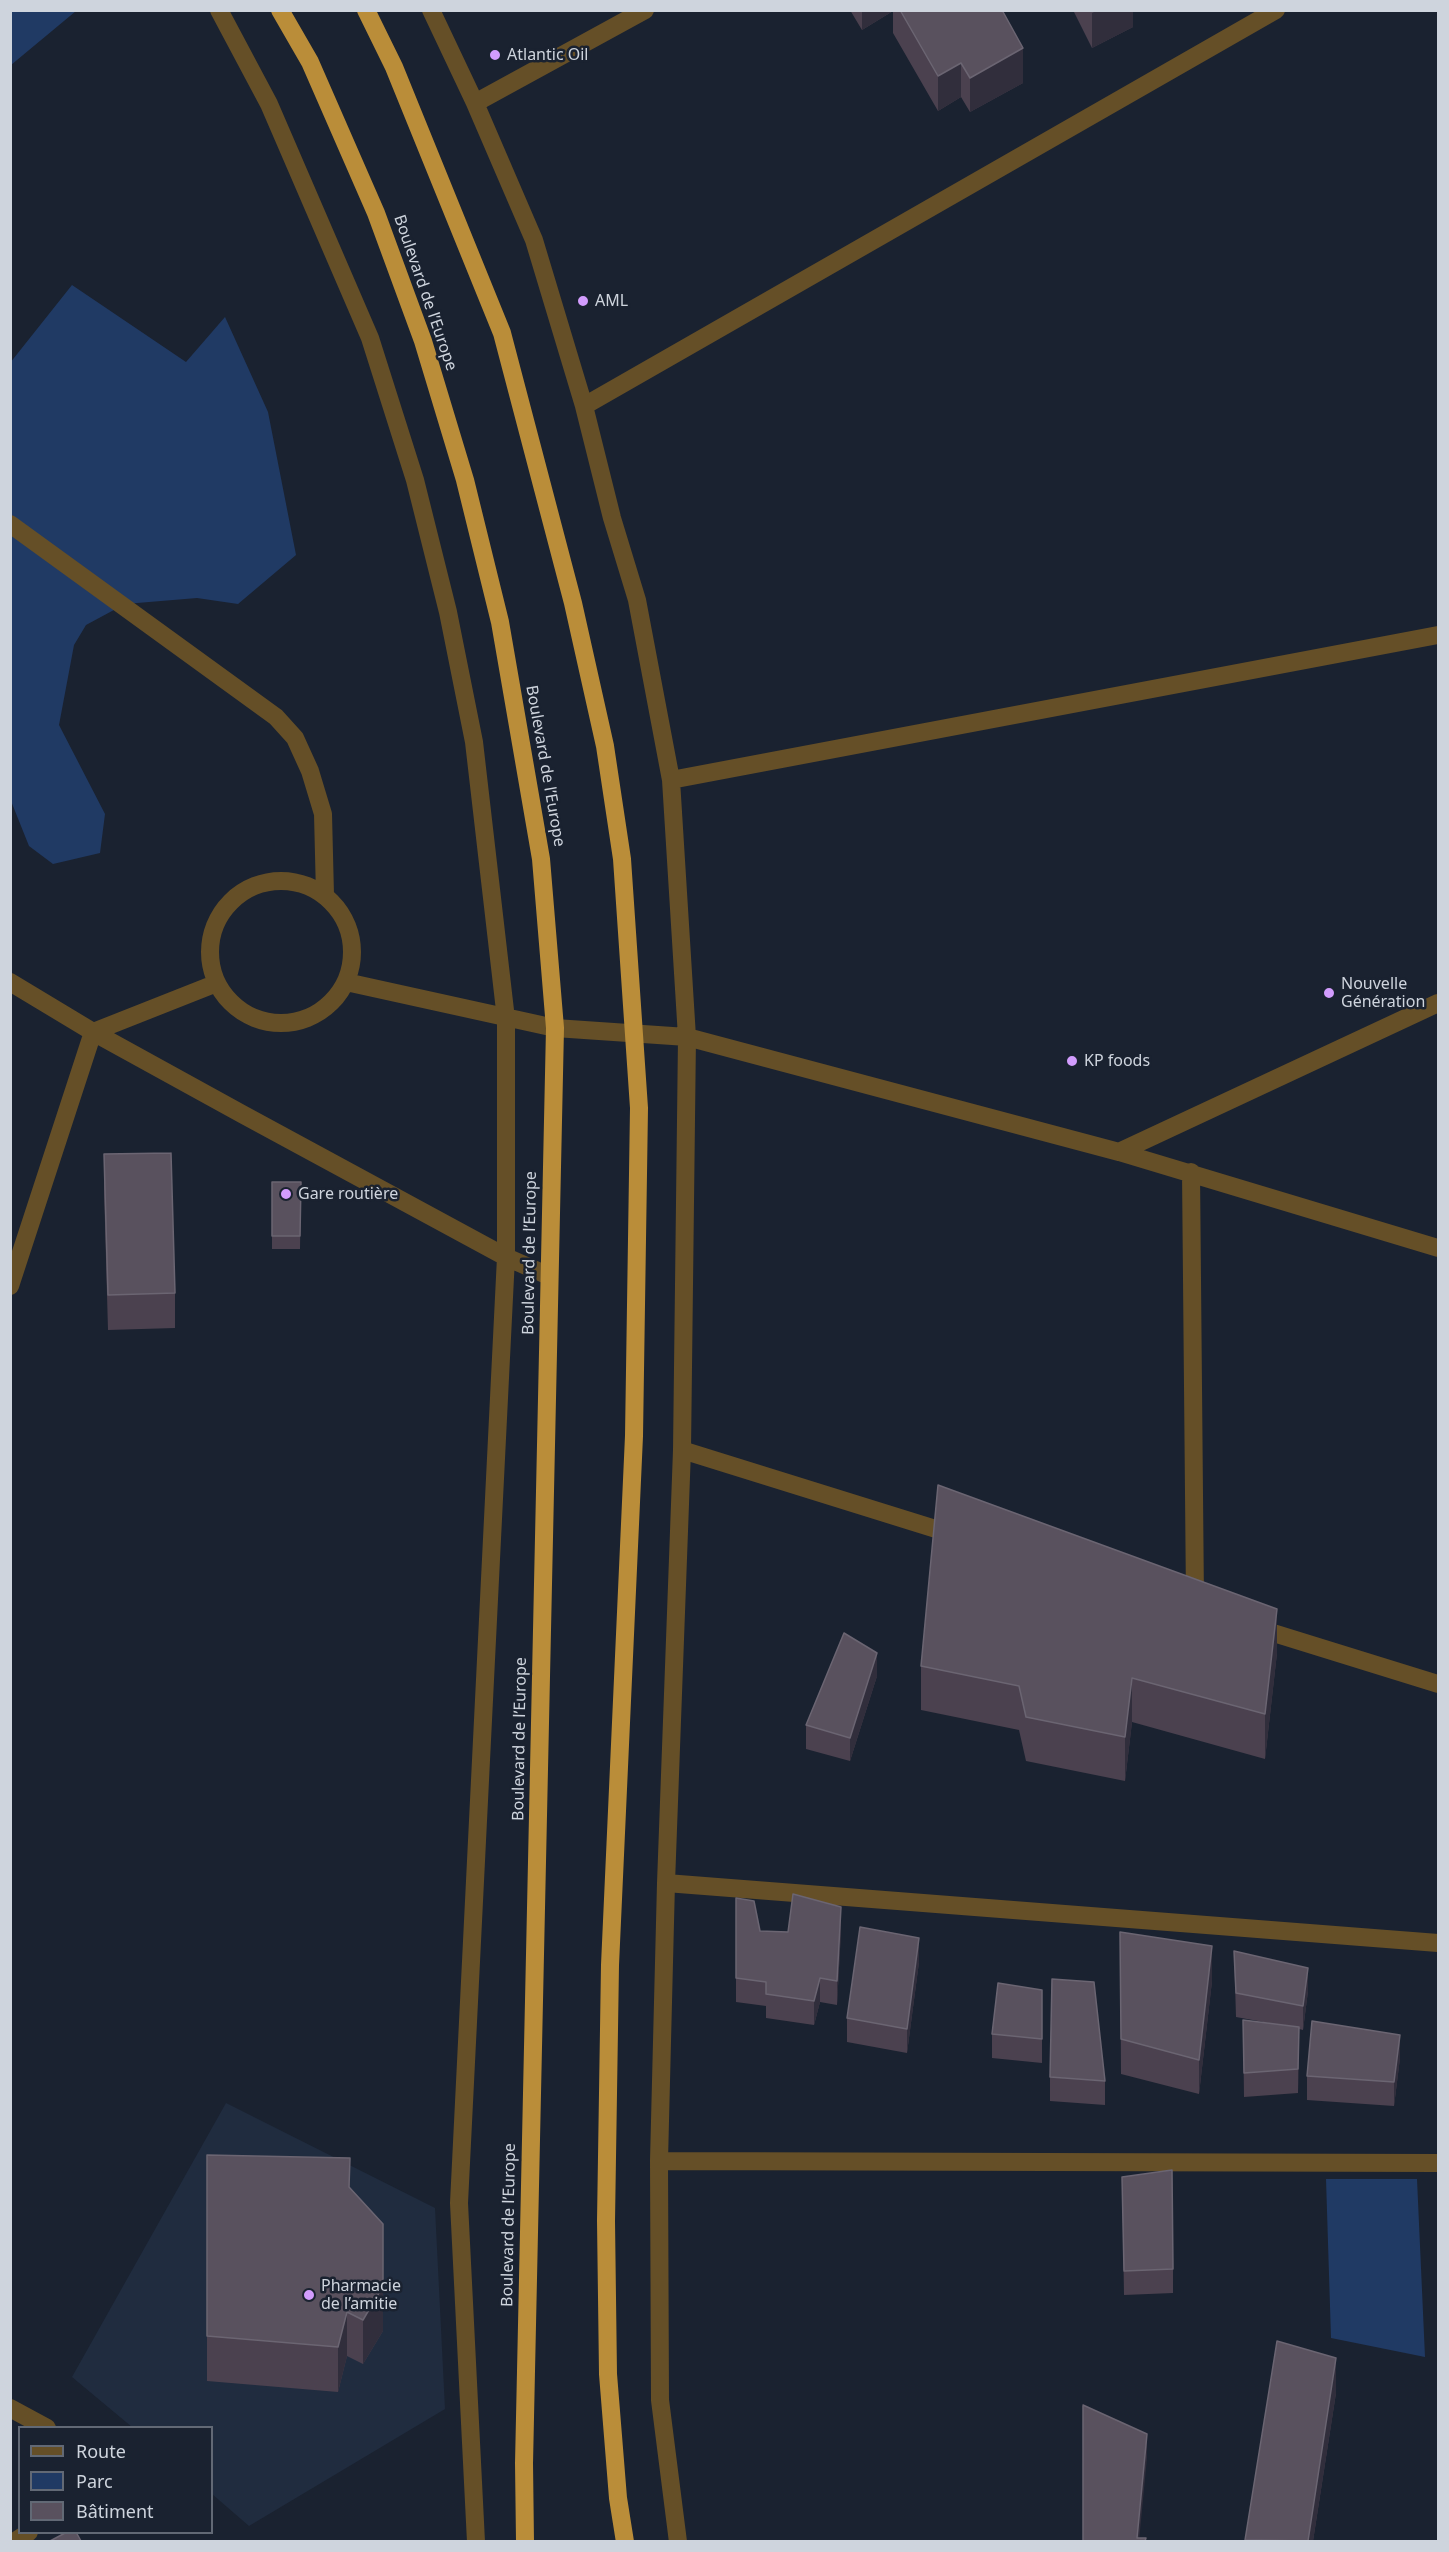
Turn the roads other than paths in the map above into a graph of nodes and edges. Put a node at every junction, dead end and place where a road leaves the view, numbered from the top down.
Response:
1 (219, 10) edge
2 (280, 10) edge
3 (366, 10) edge
4 (431, 10) edge
5 (645, 10) edge
6 (1276, 10) edge
7 (475, 103) junction
8 (584, 406) junction
9 (10, 524) edge
10 (1438, 635) edge
11 (671, 780) junction
12 (325, 895) junction
13 (10, 982) edge
14 (346, 982) junction
15 (217, 983) junction
16 (1438, 1003) edge
17 (506, 1019) junction
18 (555, 1028) junction
19 (93, 1032) junction
20 (634, 1032) junction
21 (687, 1037) junction
22 (1119, 1152) junction
23 (1191, 1172) junction
24 (1438, 1248) edge
25 (506, 1257) junction
26 (549, 1276) junction
27 (10, 1286) edge
28 (682, 1450) junction
29 (972, 1540) edge
30 (1172, 1602) edge
31 (1239, 1623) edge
32 (1438, 1684) edge
33 (666, 1883) junction
34 (1438, 1942) edge
35 (659, 2161) junction
36 (1438, 2163) edge
37 (10, 2408) edge
38 (45, 2426) edge
39 (476, 2541) edge
40 (525, 2541) edge
41 (625, 2541) edge
42 (678, 2541) edge

1 - 17 street
2 - 18 highway, Boulevard de l’Europe
3 - 20 highway
4 - 7 street
5 - 7 street
6 - 8 street
7 - 8 street
8 - 11 street
9 - 12 street
10 - 11 street
11 - 21 street
12 - 14 street
12 - 15 street
13 - 19 street
14 - 15 street
14 - 17 street
15 - 19 street
16 - 22 street
17 - 18 street
17 - 25 street
18 - 20 street
18 - 26 highway, Boulevard de l’Europe
19 - 25 street
19 - 27 street
20 - 21 street
20 - 41 highway
21 - 22 street
21 - 28 street
22 - 23 street
23 - 24 street
23 - 30 street
25 - 26 street
25 - 39 street
26 - 40 highway, Boulevard de l’Europe
28 - 29 street
28 - 33 street
31 - 32 street
33 - 34 street
33 - 35 street
35 - 36 street
35 - 42 street
37 - 38 street

